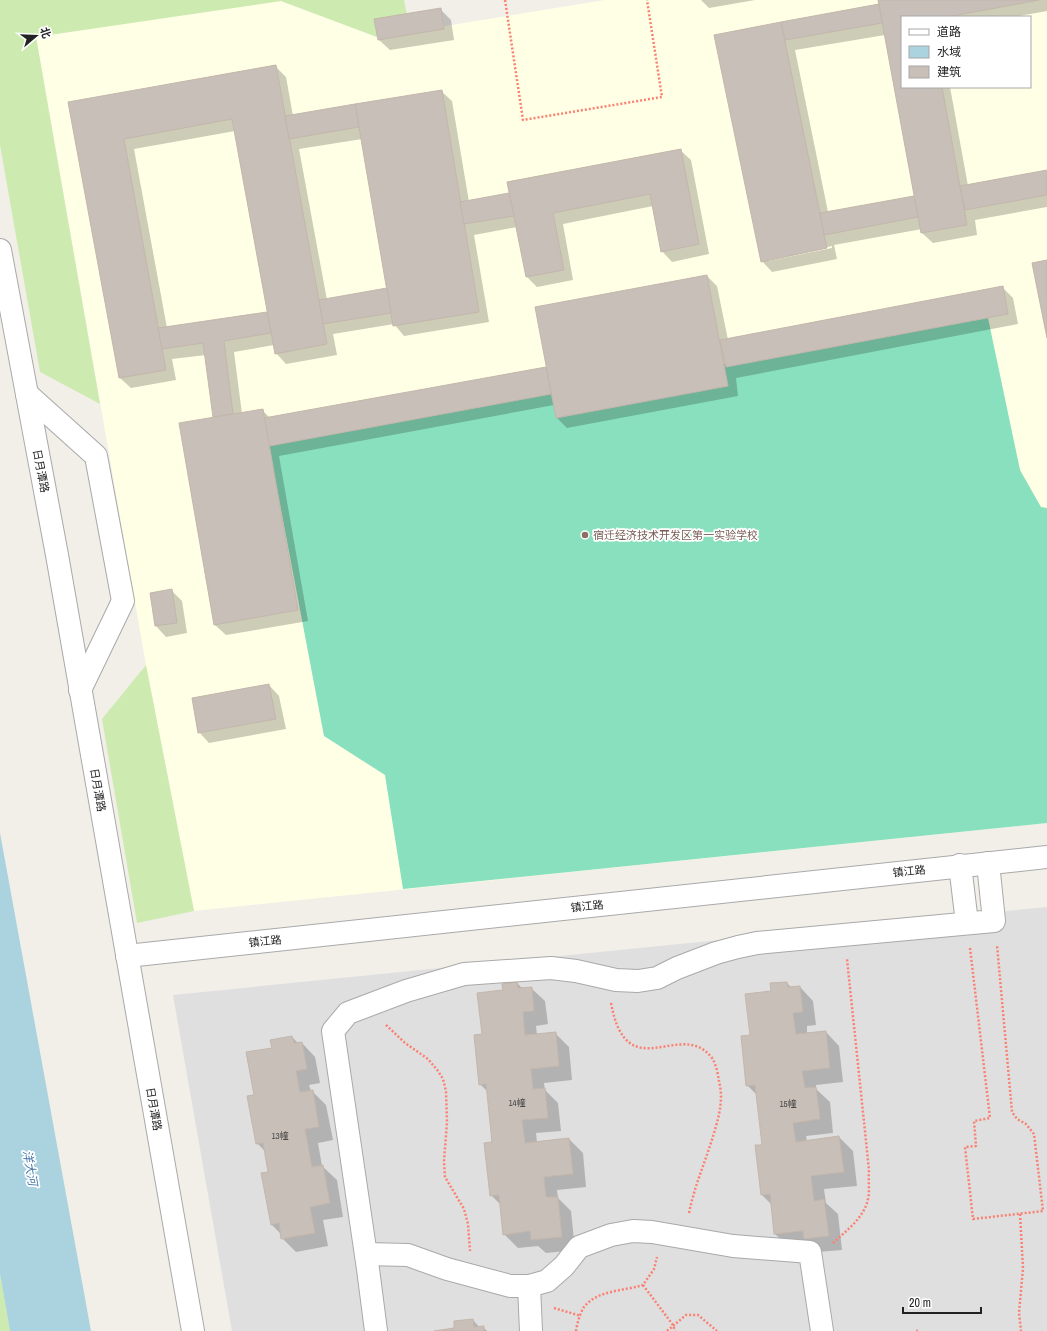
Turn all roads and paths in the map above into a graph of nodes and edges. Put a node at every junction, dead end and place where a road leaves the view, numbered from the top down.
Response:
1 (505, 0) edge
2 (647, 0) edge
3 (0, 250) edge
4 (27, 394) junction
5 (80, 690) junction
6 (1047, 857) edge
7 (988, 862) junction
8 (960, 865) junction
9 (994, 921) junction
10 (967, 924) junction
11 (844, 936) junction
12 (127, 956) junction
13 (606, 978) junction
14 (373, 1004) junction
15 (1020, 1214) junction
16 (675, 1236) junction
17 (810, 1252) junction
18 (366, 1254) junction
19 (472, 1276) junction
20 (528, 1286) junction
21 (643, 1286) junction
22 (673, 1326) junction
23 (193, 1331) edge
24 (376, 1331) edge
25 (531, 1331) edge
26 (576, 1331) edge
27 (667, 1331) edge
28 (675, 1331) edge
29 (717, 1331) edge
30 (822, 1331) edge
31 (1022, 1331) edge

1 - 2 path
3 - 4 street, 日月潭路
4 - 5 street, 日月潭路
4 - 5 street
5 - 12 street, 日月潭路
6 - 7 street, 镇江路
7 - 8 street, 镇江路
7 - 9 street
8 - 10 street
8 - 12 street, 镇江路
9 - 10 street
9 - 15 path
10 - 11 street
10 - 15 path
11 - 13 street
11 - 17 path
12 - 23 street, 日月潭路
13 - 14 street
13 - 16 path
14 - 18 street
14 - 19 path
15 - 31 path
16 - 17 street
16 - 20 street
16 - 21 path
17 - 30 street
18 - 19 street
18 - 24 street
19 - 20 street
20 - 25 street
21 - 22 path
21 - 26 path
22 - 27 path
22 - 28 path
22 - 29 path

